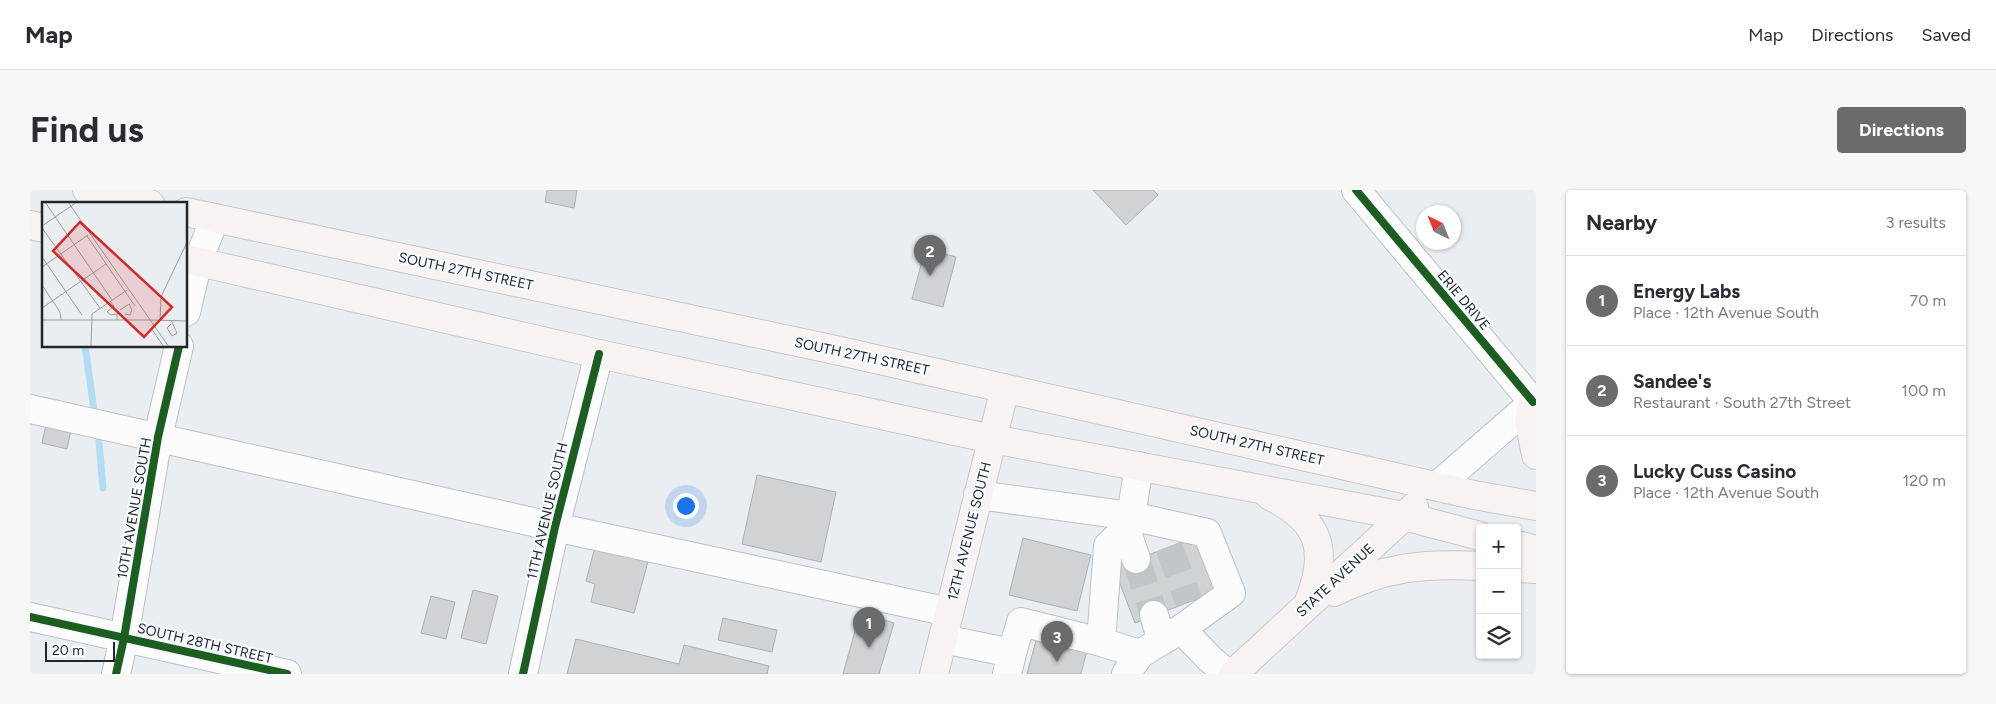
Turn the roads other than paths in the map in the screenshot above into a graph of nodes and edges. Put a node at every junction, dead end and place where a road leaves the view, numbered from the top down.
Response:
1 (87, 190) edge
2 (1356, 190) edge
3 (141, 202) edge
4 (188, 212) edge
5 (215, 218) junction
6 (192, 260) edge
7 (188, 295) edge
8 (178, 348) edge
9 (599, 354) junction
10 (1005, 388) junction
11 (1535, 401) edge
12 (30, 409) edge
13 (158, 437) junction
14 (992, 439) junction
15 (1536, 455) edge
16 (1139, 466) junction
17 (1437, 486) junction
18 (1255, 488) junction
19 (978, 496) junction
20 (1536, 506) edge
21 (1404, 516) junction
22 (1128, 523) junction
23 (555, 527) junction
24 (1476, 535) edge
25 (1521, 546) edge
26 (1536, 550) edge
27 (1136, 559) tunnel mouth
28 (1476, 566) edge
29 (1521, 568) edge
30 (1536, 569) edge
31 (1308, 605) junction
32 (949, 612) junction
33 (1154, 615) tunnel mouth
34 (30, 617) edge
35 (1166, 637) edge
36 (124, 638) junction
37 (943, 639) junction
38 (1101, 642) junction
39 (1010, 664) edge
40 (116, 674) edge
41 (287, 674) edge
42 (523, 674) edge
43 (934, 674) edge
44 (1228, 674) edge
45 (1233, 674) edge

1 - 3 main road
2 - 11 street, ERIE DRIVE
4 - 5 main road, SOUTH 27TH STREET
5 - 6 street
5 - 10 main road, SOUTH 27TH STREET
6 - 7 street
6 - 9 main road
8 - 13 street, 10TH AVENUE SOUTH
9 - 14 main road
9 - 23 street, 11TH AVENUE SOUTH
10 - 14 main road, 12TH AVENUE SOUTH
10 - 17 main road, SOUTH 27TH STREET
11 - 15 main road
11 - 17 street
12 - 13 street
13 - 23 street
13 - 36 street, 10TH AVENUE SOUTH
14 - 16 main road
14 - 19 main road, 12TH AVENUE SOUTH
16 - 18 main road
16 - 22 street
17 - 20 main road, SOUTH 27TH STREET
17 - 21 main road, STATE AVENUE
18 - 21 main road
18 - 31 main road
19 - 22 street
19 - 32 main road, 12TH AVENUE SOUTH
21 - 24 main road
21 - 31 main road, STATE AVENUE
22 - 27 street
22 - 35 street
22 - 38 street
23 - 32 street
23 - 42 street, 11TH AVENUE SOUTH
25 - 26 main road
28 - 31 main road
29 - 30 main road
31 - 45 main road, STATE AVENUE
32 - 37 main road, 12TH AVENUE SOUTH
33 - 35 street
34 - 36 street, SOUTH 28TH STREET
35 - 38 street
35 - 44 street
36 - 40 street, 10TH AVENUE SOUTH
36 - 41 street, SOUTH 28TH STREET
37 - 39 street
37 - 43 main road, 12TH AVENUE SOUTH
38 - 39 street

